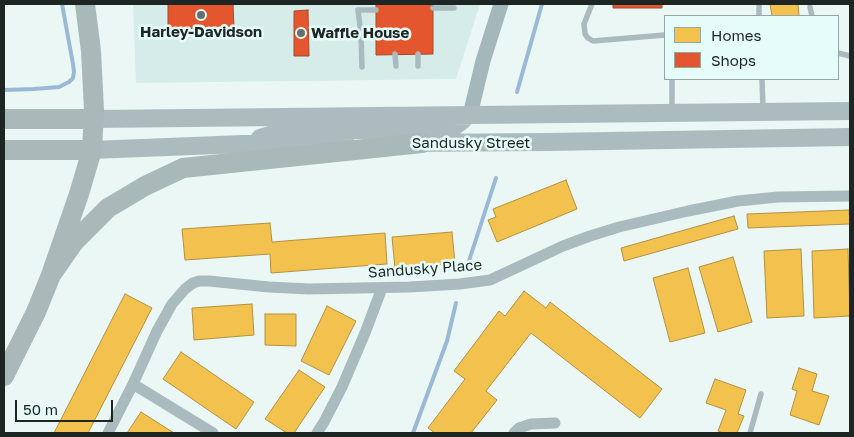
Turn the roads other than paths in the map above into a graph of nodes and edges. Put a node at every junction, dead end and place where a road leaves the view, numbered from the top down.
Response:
1 (85, 4) edge
2 (501, 4) edge
3 (592, 4) edge
4 (357, 7) edge
5 (810, 7) dead end
6 (433, 8) dead end
7 (454, 8) dead end
8 (376, 10) dead end
9 (812, 15) edge
10 (664, 34) edge
11 (395, 54) dead end
12 (418, 54) dead end
13 (396, 66) dead end
14 (418, 66) dead end
15 (362, 67) dead end
16 (672, 80) edge
17 (762, 80) edge
18 (850, 111) edge
19 (763, 112) junction
20 (672, 113) junction
21 (470, 115) junction
22 (4, 119) edge
23 (94, 119) junction
24 (850, 137) edge
25 (422, 143) junction
26 (243, 144) junction
27 (4, 150) edge
28 (92, 150) junction
29 (850, 196) edge
30 (51, 275) junction
31 (382, 288) junction
32 (4, 376) edge
33 (133, 384) junction
34 (761, 394) dead end
35 (554, 423) dead end
36 (108, 433) edge
37 (213, 433) edge
38 (317, 433) edge
39 (514, 433) edge
40 (750, 433) edge

1 - 23 highway
2 - 21 street
3 - 10 lane
4 - 8 lane
4 - 15 lane
5 - 9 lane
6 - 7 lane
11 - 13 lane
12 - 14 lane
16 - 20 lane
17 - 19 lane
18 - 19 main road, Sandusky Street
19 - 20 main road, Sandusky Street
20 - 21 main road, Sandusky Street
21 - 23 main road, Sandusky Street
21 - 26 main road
22 - 23 highway
23 - 28 highway
24 - 25 main road, Sandusky Street
25 - 26 main road, Sandusky Street
25 - 30 highway
26 - 28 main road, Sandusky Street
27 - 28 highway
28 - 30 highway
29 - 31 street, Sandusky Place
30 - 32 highway
31 - 33 street, Sandusky Place
31 - 38 street
33 - 36 street, Sandusky Place
33 - 37 street
34 - 40 lane
35 - 39 street

